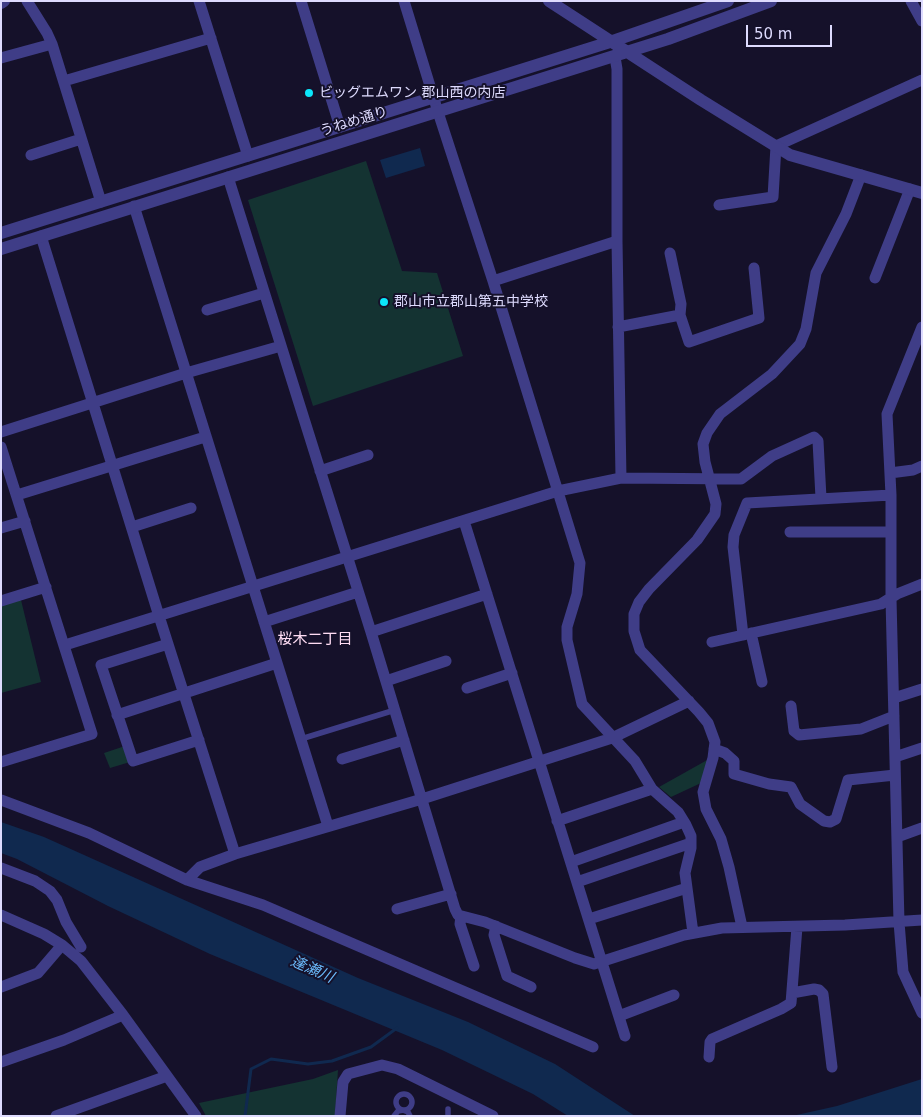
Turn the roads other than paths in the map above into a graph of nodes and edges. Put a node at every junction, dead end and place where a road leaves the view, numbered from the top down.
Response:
1 (26, 1) edge
2 (199, 1) edge
3 (301, 1) edge
4 (404, 1) edge
5 (549, 1) edge
6 (728, 1) edge
7 (771, 1) edge
8 (914, 2) edge
9 (922, 21) edge
10 (211, 38) junction
11 (610, 42) junction
12 (52, 44) junction
13 (629, 52) junction
14 (615, 57) junction
15 (1, 58) edge
16 (922, 80) edge
17 (64, 81) junction
18 (433, 97) junction
19 (438, 112) junction
20 (340, 127) junction
21 (82, 139) junction
22 (776, 146) junction
23 (31, 155) dead end
24 (248, 156) junction
25 (860, 176) junction
26 (228, 177) junction
27 (919, 191) edge
28 (101, 202) junction
29 (719, 205) dead end
30 (134, 206) junction
31 (1, 233) edge
32 (41, 236) junction
33 (617, 241) junction
34 (1, 249) edge
35 (670, 253) dead end
36 (754, 268) dead end
37 (875, 278) dead end
38 (493, 280) junction
39 (264, 293) junction
40 (208, 310) dead end
41 (680, 315) junction
42 (618, 327) junction
43 (922, 327) edge
44 (918, 345) edge
45 (281, 346) junction
46 (186, 373) junction
47 (93, 403) junction
48 (1, 432) edge
49 (205, 437) junction
50 (1, 447) edge
51 (368, 456) dead end
52 (112, 465) junction
53 (922, 466) edge
54 (320, 471) junction
55 (890, 472) junction
56 (621, 478) junction
57 (709, 479) junction
58 (558, 491) junction
59 (17, 495) junction
60 (891, 495) junction
61 (821, 498) junction
62 (191, 508) dead end
63 (25, 520) junction
64 (464, 521) junction
65 (132, 527) junction
66 (1, 528) edge
67 (790, 532) dead end
68 (891, 532) junction
69 (347, 557) junction
70 (922, 584) edge
71 (253, 586) junction
72 (46, 587) junction
73 (358, 592) junction
74 (487, 594) junction
75 (891, 599) junction
76 (1, 601) edge
77 (159, 616) junction
78 (264, 622) junction
79 (371, 632) junction
80 (747, 634) junction
81 (712, 642) dead end
82 (168, 644) junction
83 (65, 645) junction
84 (446, 660) dead end
85 (277, 663) junction
86 (512, 673) junction
87 (386, 681) junction
88 (762, 682) dead end
89 (467, 688) dead end
90 (922, 689) edge
91 (184, 694) junction
92 (894, 698) junction
93 (688, 701) junction
94 (791, 706) dead end
95 (395, 710) junction
96 (118, 715) junction
97 (894, 716) junction
98 (612, 738) junction
99 (301, 739) junction
100 (198, 740) junction
101 (404, 740) junction
102 (922, 748) edge
103 (714, 749) junction
104 (895, 757) junction
105 (342, 759) dead end
106 (1, 762) edge
107 (539, 762) junction
108 (895, 775) junction
109 (652, 789) junction
110 (422, 799) junction
111 (1, 800) edge
112 (557, 821) junction
113 (684, 822) junction
114 (328, 826) junction
115 (922, 828) edge
116 (897, 837) junction
117 (691, 843) junction
118 (235, 854) junction
119 (571, 862) junction
120 (1, 868) edge
121 (187, 880) junction
122 (577, 882) junction
123 (687, 888) junction
124 (451, 894) junction
125 (397, 909) dead end
126 (1, 915) edge
127 (461, 916) junction
128 (589, 919) junction
129 (922, 920) edge
130 (899, 922) junction
131 (496, 926) junction
132 (742, 927) junction
133 (797, 927) junction
134 (693, 933) junction
135 (62, 945) junction
136 (81, 947) dead end
137 (602, 962) junction
138 (474, 966) dead end
139 (531, 986) dead end
140 (1, 987) edge
141 (792, 993) junction
142 (674, 995) dead end
143 (922, 1013) edge
144 (123, 1015) junction
145 (619, 1016) junction
146 (625, 1036) dead end
147 (593, 1047) dead end
148 (709, 1057) dead end
149 (1, 1062) edge
150 (832, 1068) dead end
151 (167, 1076) junction
152 (56, 1116) edge
153 (196, 1116) edge
154 (340, 1116) edge
155 (394, 1116) edge
156 (410, 1116) edge
157 (493, 1116) edge

1 - 12 street
2 - 10 street
3 - 20 street
4 - 18 street
5 - 11 street
6 - 11 street, うねめ通り
7 - 13 street, うねめ通り
8 - 9 street
10 - 17 street
10 - 24 street
11 - 13 street
11 - 18 street, うねめ通り
12 - 15 street
12 - 17 street
13 - 14 street, うねめ通り
13 - 22 street
14 - 19 street, うねめ通り
14 - 33 street
16 - 22 street
17 - 21 street
18 - 19 street
18 - 20 street, うねめ通り
19 - 26 street, うねめ通り
19 - 38 street
20 - 24 street, うねめ通り
21 - 23 street
21 - 28 street
22 - 25 street
22 - 29 street
24 - 28 street, うねめ通り
25 - 27 street
25 - 57 street
26 - 30 street, うねめ通り
26 - 39 street
27 - 37 street
28 - 31 street, うねめ通り
30 - 32 street, うねめ通り
30 - 46 street
32 - 34 street, うねめ通り
32 - 47 street
33 - 38 street
33 - 42 street
35 - 41 street
36 - 41 street
38 - 58 street
39 - 40 street
39 - 45 street
41 - 42 street
42 - 56 street
43 - 44 street
44 - 55 street
45 - 46 street
45 - 54 street
46 - 47 street
46 - 49 street
47 - 48 street
47 - 52 street
49 - 52 street
49 - 71 street
50 - 59 street
51 - 54 street
52 - 59 street
52 - 65 street
53 - 55 street
54 - 69 street
55 - 60 street
56 - 57 street
56 - 58 street
57 - 61 street
57 - 93 street
58 - 64 street
58 - 98 street
59 - 63 street
60 - 61 street
60 - 68 street
61 - 80 street
62 - 65 street
63 - 66 street
63 - 72 street
64 - 69 street
64 - 74 street
65 - 77 street
67 - 68 street
68 - 75 street
69 - 71 street
69 - 73 street
70 - 75 street
71 - 77 street
71 - 78 street
72 - 76 street
72 - 83 street
73 - 78 street
73 - 79 street
74 - 79 street
74 - 86 street
75 - 80 street
75 - 92 street
77 - 82 street
77 - 83 street
78 - 85 street
79 - 87 street
80 - 81 street
80 - 88 street
82 - 91 street
82 - 96 street
83 - 106 street
84 - 87 street
85 - 91 street
85 - 99 street
86 - 89 street
86 - 107 street
87 - 95 street
90 - 92 street
91 - 96 street
91 - 100 street
92 - 97 street
93 - 98 street
93 - 103 street
94 - 97 street
95 - 99 lane
95 - 101 street
96 - 100 street
97 - 104 street
98 - 107 street
98 - 109 street
99 - 114 street
100 - 118 street
101 - 105 street
101 - 110 street
102 - 104 street
103 - 108 street
103 - 132 street
104 - 108 street
107 - 110 street
107 - 112 street
108 - 116 street
109 - 112 street
109 - 113 street
110 - 114 street
110 - 124 street
111 - 121 street
112 - 119 street
113 - 117 street
113 - 119 street
114 - 118 street
115 - 116 street
116 - 130 street
117 - 122 street
117 - 123 street
118 - 121 street
119 - 122 street
120 - 136 street
121 - 147 street
122 - 128 street
123 - 128 street
123 - 134 street
124 - 125 street
124 - 127 street
126 - 135 street
127 - 131 street
127 - 138 street
128 - 137 street
129 - 130 street
130 - 133 street
130 - 143 street
131 - 137 street
131 - 139 street
132 - 133 street
132 - 134 street
133 - 141 street
134 - 137 street
135 - 140 street
135 - 144 street
137 - 145 street
141 - 148 street
141 - 150 street
142 - 145 street
144 - 149 street
144 - 151 street
145 - 146 street
151 - 152 street
151 - 153 street
154 - 157 street
155 - 156 lane

